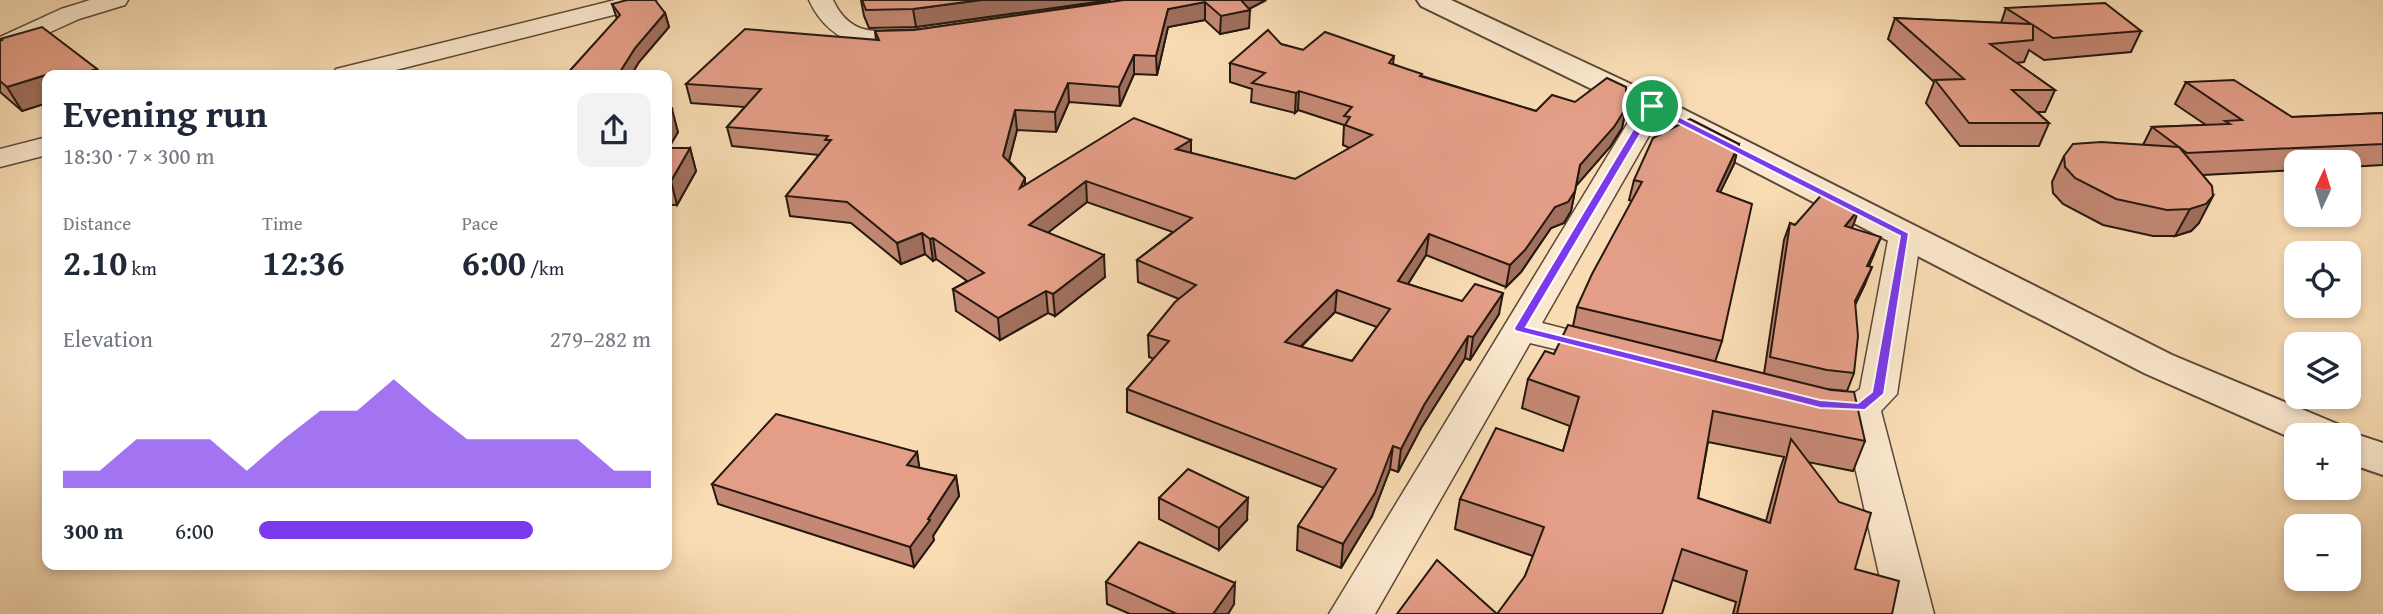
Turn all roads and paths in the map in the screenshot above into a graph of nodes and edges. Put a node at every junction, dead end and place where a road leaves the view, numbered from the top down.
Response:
1 (116, 0) edge
2 (644, 0) edge
3 (821, 0) edge
4 (1430, 0) edge
5 (943, 34) edge
6 (0, 47) edge
7 (365, 70) edge
8 (1652, 106) junction
9 (42, 147) edge
10 (0, 158) edge
11 (1905, 235) junction
12 (1519, 328) junction
13 (1637, 358) edge
14 (1781, 394) edge
15 (1861, 407) junction
16 (2296, 423) edge
17 (2361, 451) edge
18 (2383, 460) edge
19 (1352, 614) edge
20 (1912, 614) edge

1 - 6 street
2 - 7 street
3 - 5 street
4 - 8 street
8 - 11 street
8 - 12 street
9 - 10 street
11 - 15 street
11 - 16 street
12 - 13 street
12 - 19 street
14 - 15 street
15 - 20 street
17 - 18 street

